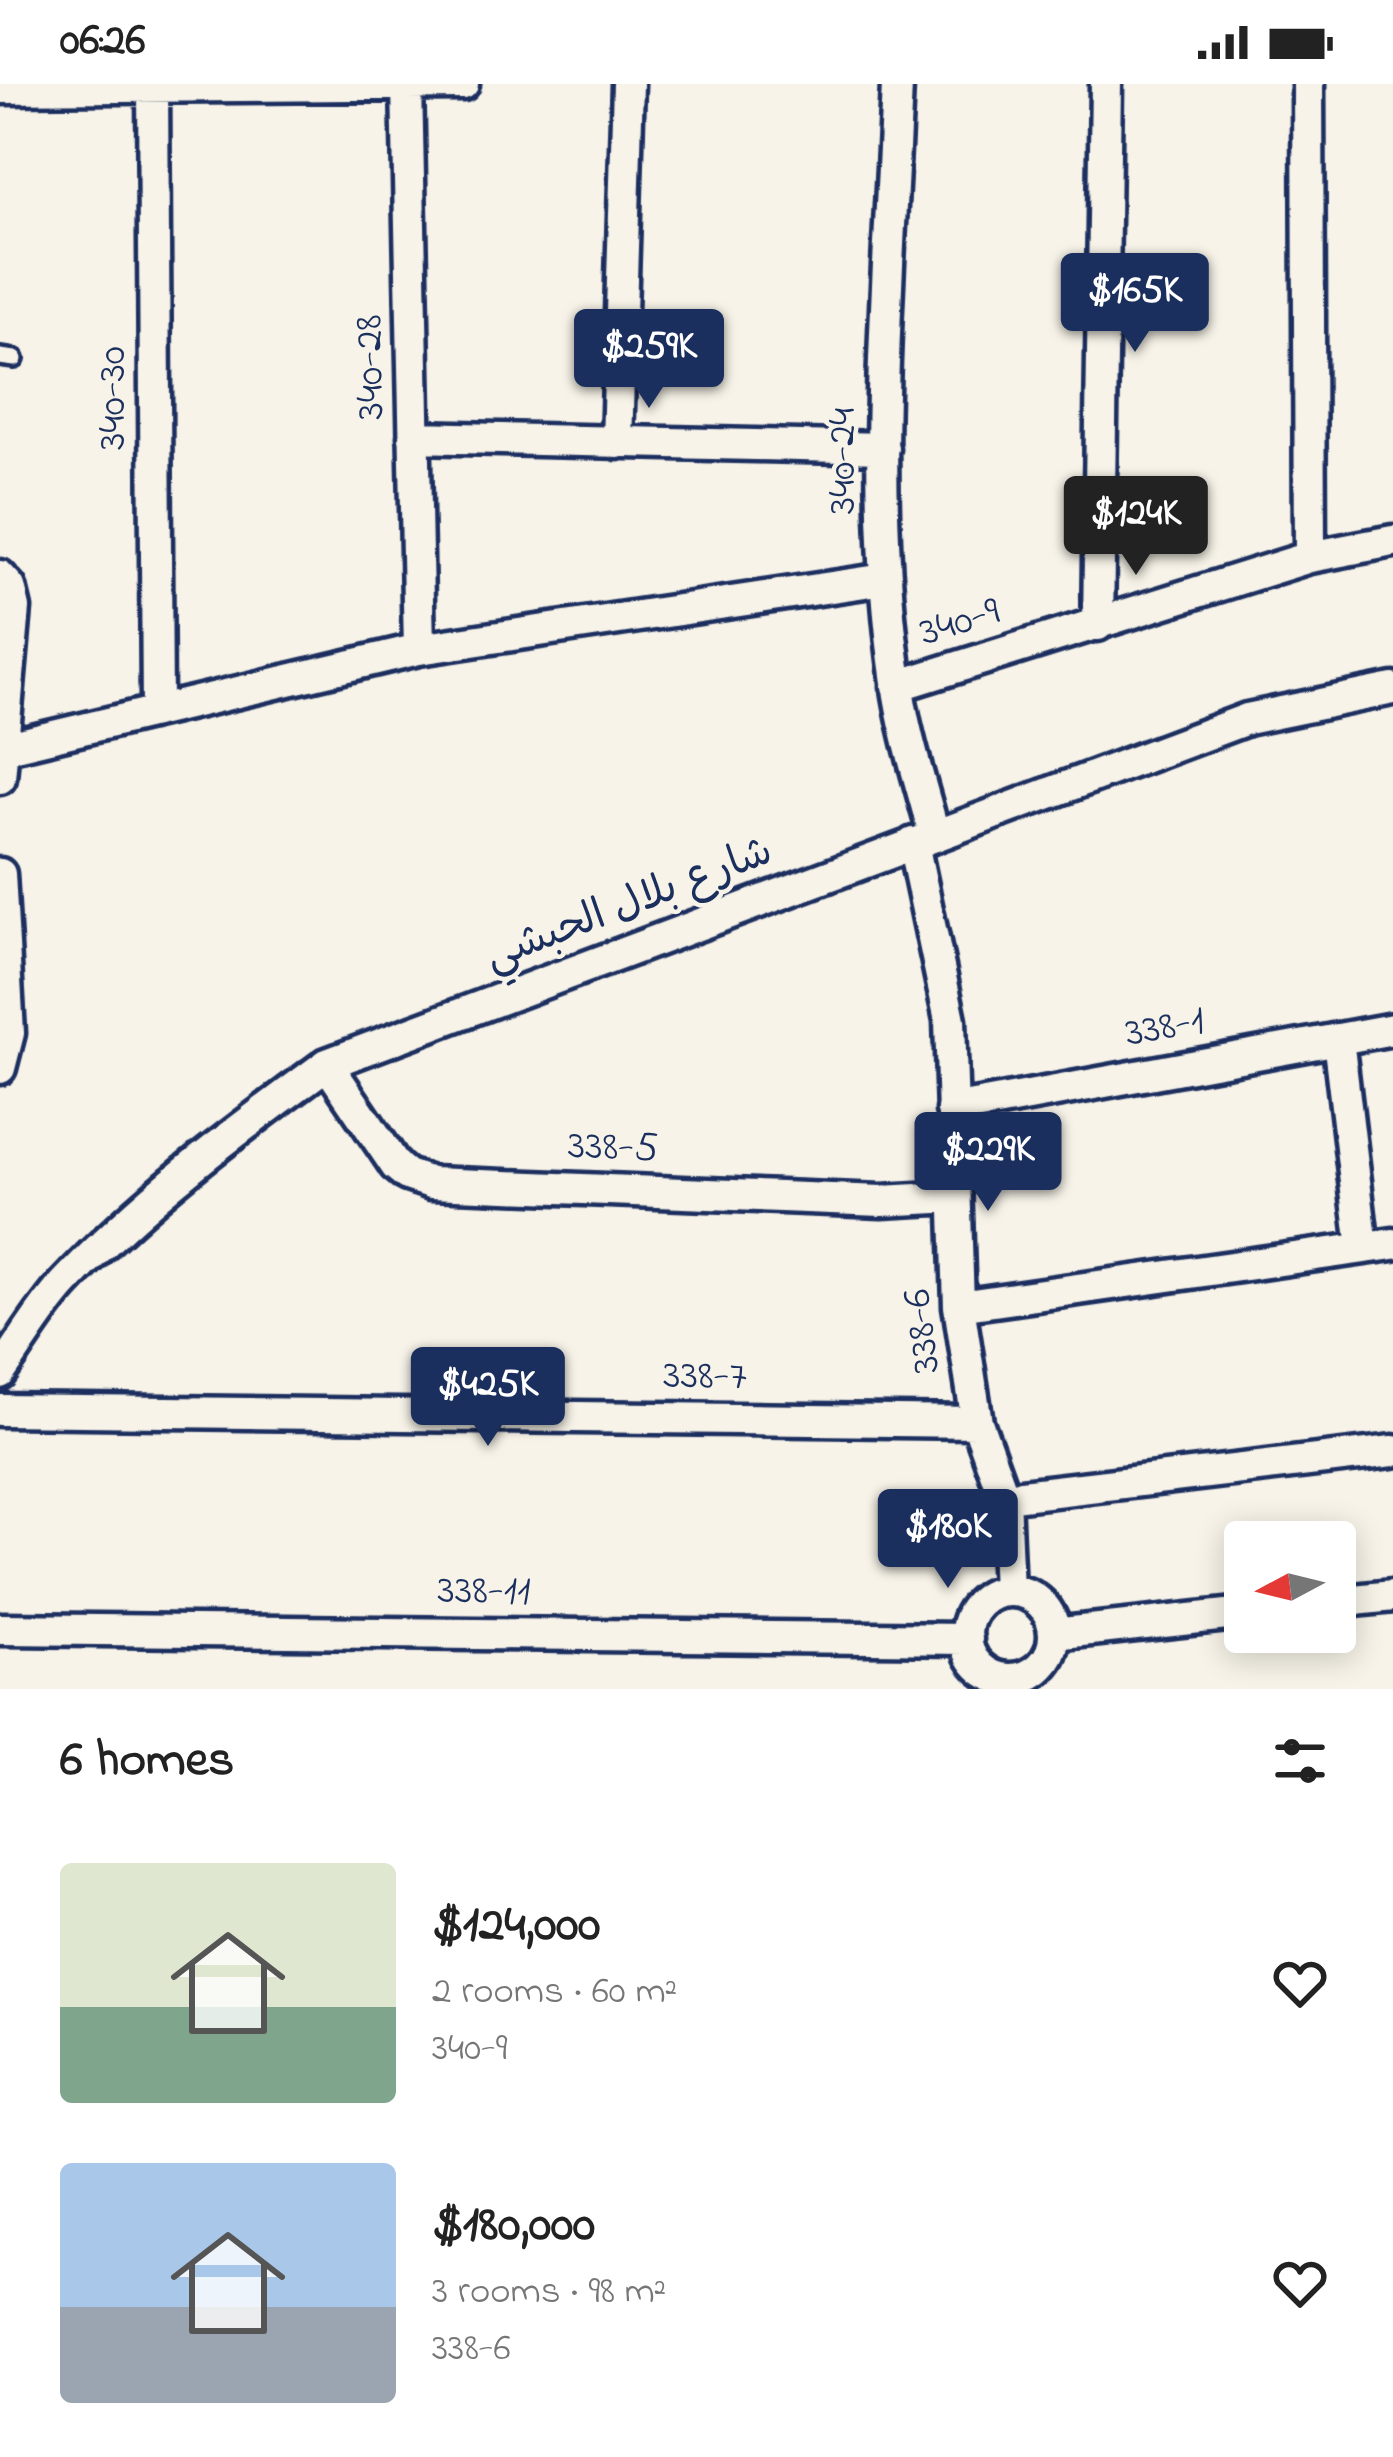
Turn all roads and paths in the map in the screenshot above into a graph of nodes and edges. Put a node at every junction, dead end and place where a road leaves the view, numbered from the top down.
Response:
1 (407, 84) edge
2 (463, 84) edge
3 (628, 84) edge
4 (897, 84) edge
5 (1106, 84) edge
6 (1308, 84) edge
7 (153, 85) edge
8 (0, 88) edge
9 (415, 437) junction
10 (617, 443) junction
11 (883, 448) junction
12 (1393, 541) edge
13 (1310, 557) junction
14 (0, 576) edge
15 (886, 579) junction
16 (1098, 625) junction
17 (418, 649) junction
18 (897, 686) junction
19 (1393, 689) edge
20 (157, 711) junction
21 (2, 763) edge
22 (923, 838) junction
23 (0, 874) edge
24 (1393, 1029) edge
25 (1338, 1039) junction
26 (327, 1064) junction
27 (0, 1067) edge
28 (952, 1110) junction
29 (954, 1197) junction
30 (1378, 1246) edge
31 (959, 1306) junction
32 (0, 1373) edge
33 (0, 1410) edge
34 (977, 1422) junction
35 (1393, 1451) edge
36 (1004, 1497) junction
37 (1008, 1592) junction
38 (1393, 1596) edge
39 (1356, 1600) edge
40 (1224, 1614) edge
41 (0, 1629) edge
42 (1054, 1634) junction
43 (967, 1640) junction
44 (1009, 1684) edge

1 - 2 street
1 - 7 street
1 - 9 street, 340-28
3 - 10 street
4 - 11 street, 340-24
5 - 16 street
6 - 13 street
7 - 8 street
7 - 20 street, 340-30
9 - 10 street
9 - 17 street, 340-28
10 - 11 street
11 - 15 street, 340-24
12 - 13 street, 340-9
13 - 16 street, 340-9
14 - 21 street
15 - 17 street
15 - 18 street, 340-24
16 - 18 street, 340-9
17 - 20 street
18 - 22 street, 340-24
19 - 22 street, شارع بلال الحبشي
20 - 21 street
22 - 26 street, شارع بلال الحبشي
22 - 28 street, 338-6
23 - 27 street
24 - 25 street, 338-1
25 - 28 street, 338-1
25 - 30 street
26 - 29 street, 338-5
26 - 32 street, شارع بلال الحبشي
28 - 29 street, 338-6
29 - 31 street, 338-6
30 - 31 street
31 - 34 street, 338-6
33 - 34 street, 338-7
34 - 36 street, 338-6
35 - 36 street
36 - 37 street, 338-6
37 - 42 street
37 - 43 street
38 - 39 street
40 - 42 street
41 - 43 street, 338-11
42 - 44 street
43 - 44 street

